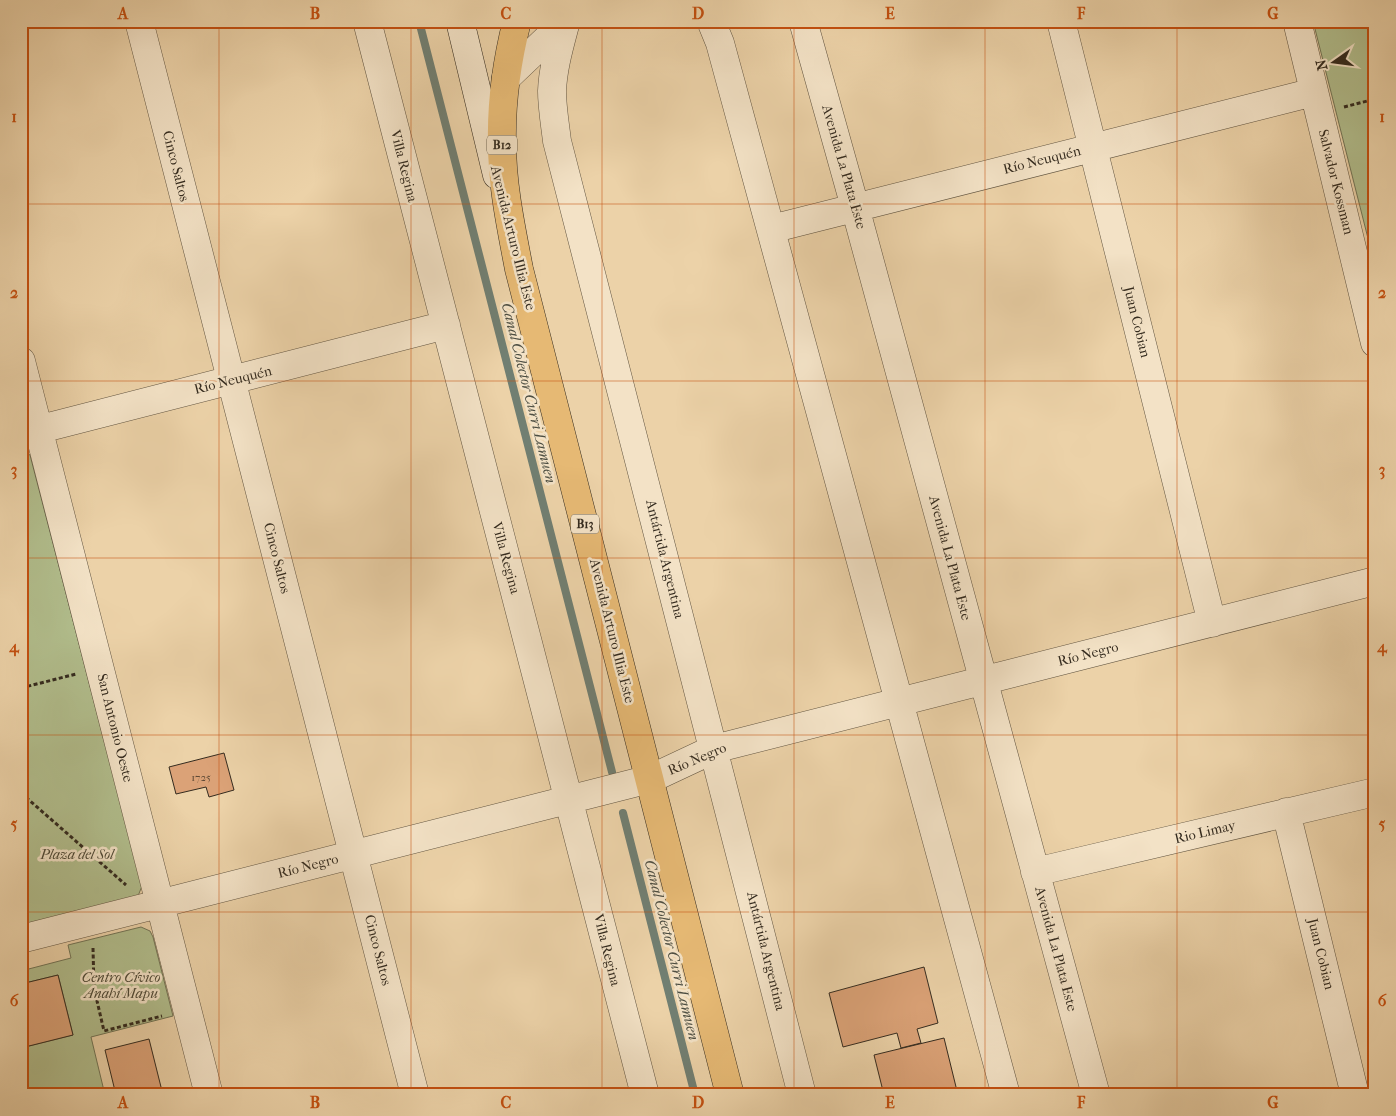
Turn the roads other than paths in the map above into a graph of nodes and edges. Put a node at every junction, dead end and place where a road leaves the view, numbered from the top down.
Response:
1 (139, 21) edge
2 (367, 21) edge
3 (460, 21) edge
4 (517, 21) edge
5 (566, 21) edge
6 (803, 21) edge
7 (1061, 21) edge
8 (1297, 21) edge
9 (716, 32) edge
10 (506, 78) junction
11 (1314, 92) junction
12 (1093, 148) junction
13 (855, 207) junction
14 (771, 229) junction
15 (520, 268) junction
16 (446, 326) junction
17 (1375, 343) edge
18 (21, 361) edge
19 (231, 380) junction
20 (30, 431) edge
21 (1375, 581) edge
22 (1212, 623) junction
23 (984, 681) junction
24 (900, 702) junction
25 (714, 749) junction
26 (650, 779) junction
27 (1375, 792) edge
28 (568, 800) junction
29 (1286, 812) junction
30 (354, 855) junction
31 (1036, 872) junction
32 (160, 904) junction
33 (21, 939) edge
34 (209, 1095) edge
35 (415, 1095) edge
36 (645, 1095) edge
37 (730, 1095) edge
38 (802, 1095) edge
39 (1006, 1095) edge
40 (1096, 1095) edge
41 (1355, 1095) edge

1 - 19 street, Cinco Saltos
2 - 16 street, Villa Regina
3 - 15 street, Avenida Arturo Illia Este / B13
4 - 10 main road, B12
5 - 10 street
5 - 25 street, Antártida Argentina
6 - 13 street, Avenida La Plata Este
7 - 12 street, Juan Cobian
8 - 11 street, Salvador Kossman
9 - 14 street
10 - 15 main road, B12
11 - 12 street, Río Neuquén
11 - 17 street, Salvador Kossman
12 - 13 street, Río Neuquén
12 - 22 street, Juan Cobian
13 - 14 street, Río Neuquén
13 - 23 street, Avenida La Plata Este
14 - 24 street
15 - 26 main road, Avenida Arturo Illia Este / B13
16 - 19 street, Río Neuquén
16 - 28 street, Villa Regina
18 - 20 street, San Antonio Oeste
19 - 20 street, Río Neuquén
19 - 30 street, Cinco Saltos
20 - 32 street, San Antonio Oeste
21 - 22 street, Río Negro
22 - 23 street, Río Negro
23 - 24 street, Río Negro
23 - 31 street, Avenida La Plata Este
24 - 25 street, Río Negro
24 - 39 street
25 - 26 street, Río Negro
25 - 38 street, Antártida Argentina
26 - 28 street, Río Negro
26 - 37 main road, Avenida Arturo Illia Este / B13
27 - 29 street, Rio Limay
28 - 30 street, Río Negro
28 - 36 street, Villa Regina
29 - 31 street, Rio Limay
29 - 41 street, Juan Cobian
30 - 32 street, Río Negro
30 - 35 street, Cinco Saltos
31 - 40 street, Avenida La Plata Este
32 - 33 street, Río Negro
32 - 34 street, San Antonio Oeste

